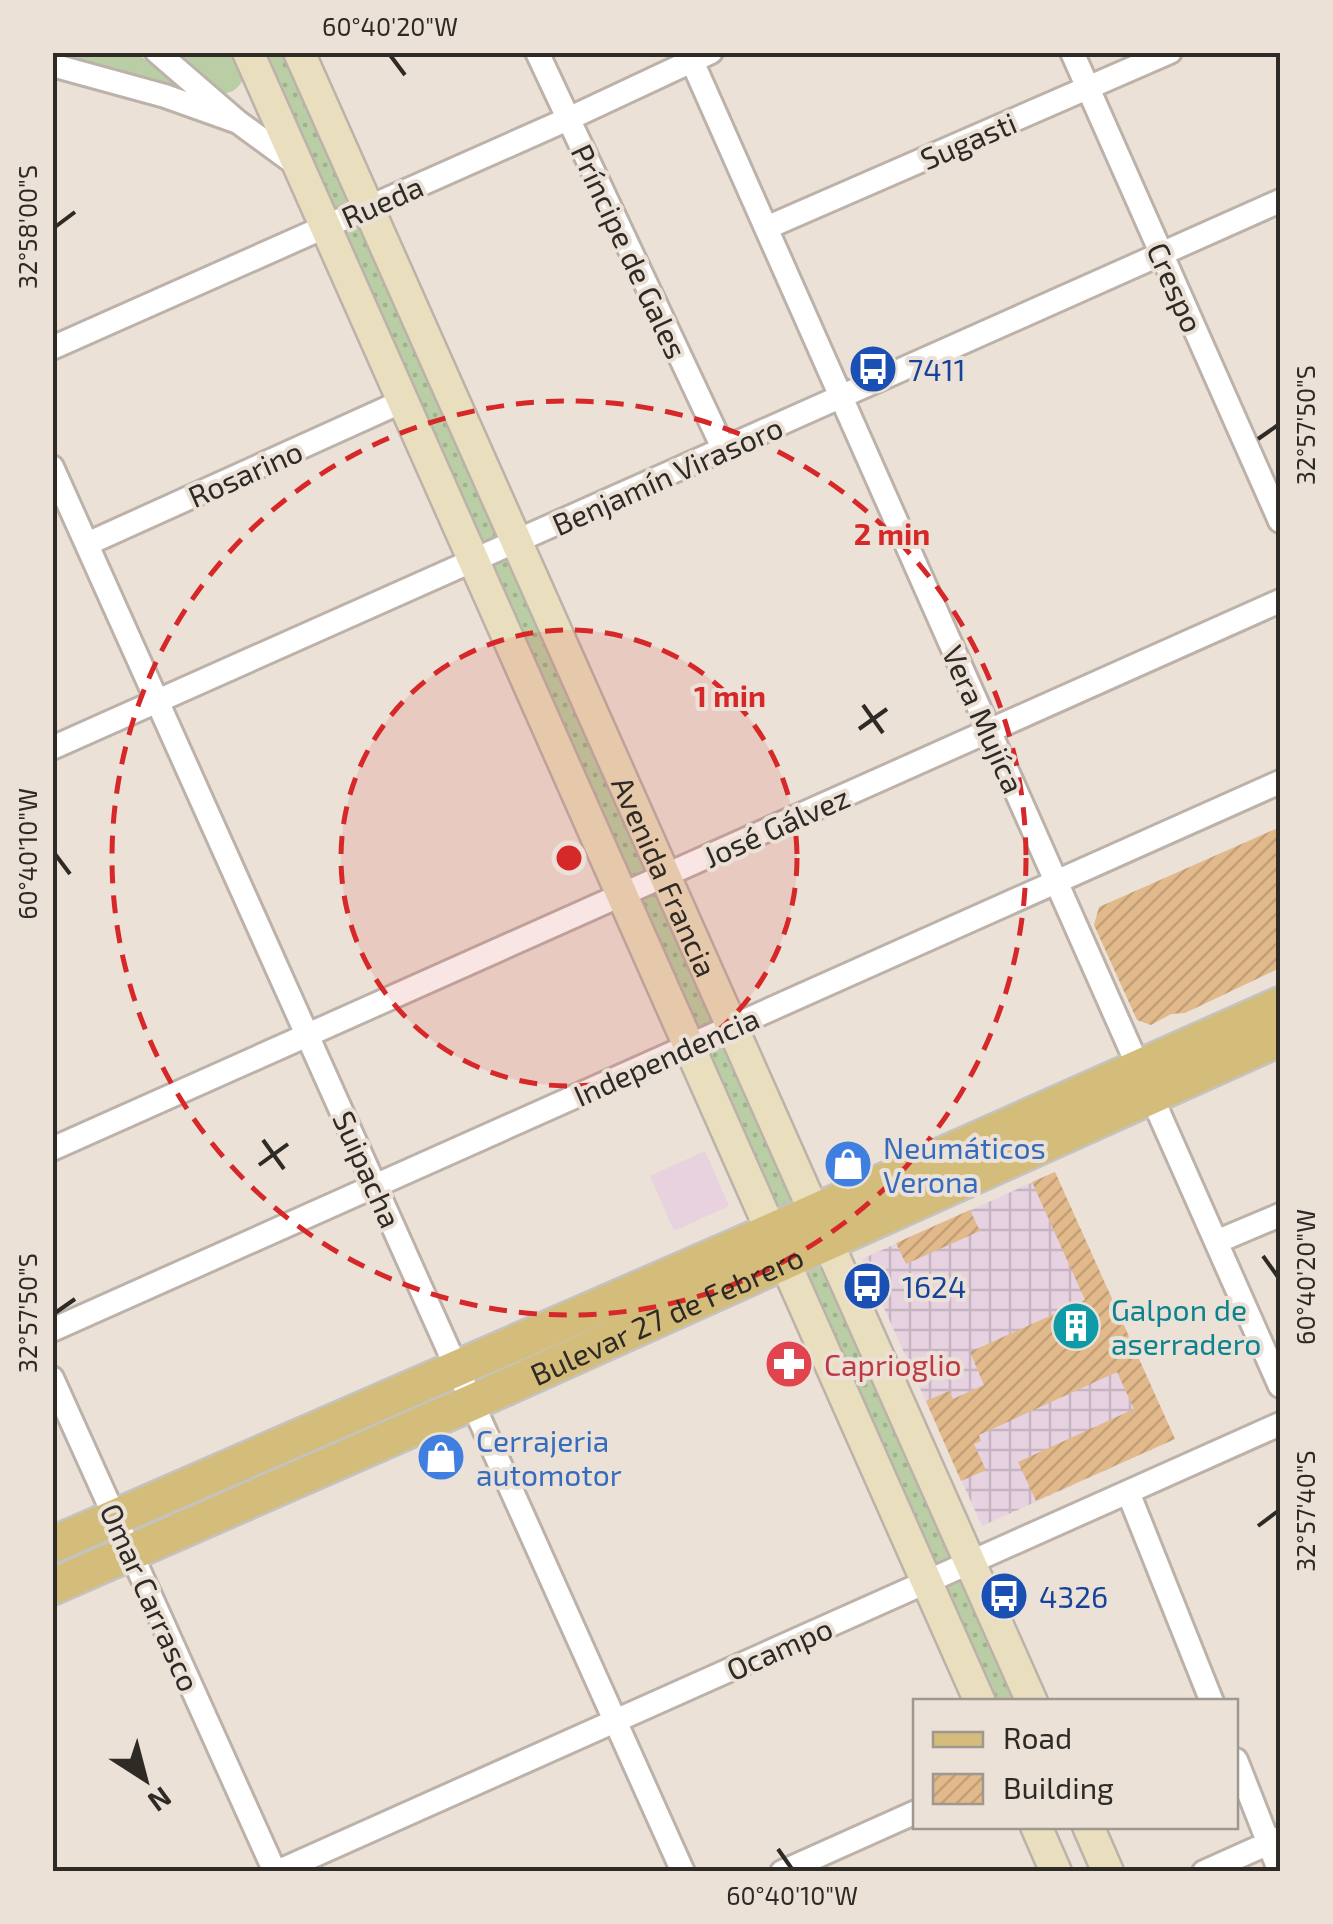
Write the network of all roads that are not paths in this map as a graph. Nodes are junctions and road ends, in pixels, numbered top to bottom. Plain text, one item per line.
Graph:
1 (157, 52) edge
2 (248, 52) edge
3 (300, 52) edge
4 (537, 52) edge
5 (1072, 52) edge
6 (1170, 52) edge
7 (697, 55) edge
8 (52, 65) edge
9 (1088, 88) junction
10 (568, 119) junction
11 (238, 122) junction
12 (299, 167) junction
13 (1280, 201) edge
14 (368, 208) junction
15 (325, 227) junction
16 (766, 228) junction
17 (1162, 254) junction
18 (52, 348) edge
19 (841, 398) junction
20 (403, 401) junction
21 (724, 450) junction
22 (52, 468) edge
23 (1280, 522) edge
24 (517, 542) junction
25 (87, 544) junction
26 (474, 561) junction
27 (1280, 601) edge
28 (157, 700) junction
29 (989, 731) junction
30 (52, 748) edge
31 (1280, 782) edge
32 (665, 876) junction
33 (1056, 882) junction
34 (622, 895) junction
35 (1280, 1005) edge
36 (732, 1026) junction
37 (308, 1035) junction
38 (1280, 1038) edge
39 (689, 1046) junction
40 (1145, 1082) junction
41 (52, 1149) edge
42 (376, 1186) junction
43 (1280, 1215) edge
44 (821, 1227) junction
45 (1216, 1242) junction
46 (778, 1247) junction
47 (52, 1330) edge
48 (458, 1368) junction
49 (52, 1378) edge
50 (1280, 1386) edge
51 (472, 1402) junction
52 (1280, 1424) edge
53 (1128, 1492) junction
54 (115, 1518) junction
55 (52, 1545) edge
56 (130, 1552) junction
57 (970, 1562) junction
58 (927, 1582) junction
59 (52, 1586) edge
60 (979, 1699) edge
61 (1031, 1699) edge
62 (1211, 1699) edge
63 (616, 1720) junction
64 (1238, 1764) edge
65 (913, 1813) edge
66 (1037, 1829) edge
67 (1089, 1829) edge
68 (1275, 1840) edge
69 (276, 1872) edge
70 (684, 1872) edge
71 (782, 1872) edge
72 (1056, 1872) edge
73 (1108, 1872) edge
74 (1204, 1872) edge
75 (1280, 1872) edge

1 - 11 street
2 - 12 main road, Avenida Francia
3 - 14 main road, Avenida Francia
4 - 10 street, Príncipe de Gales
5 - 9 street, Crespo
6 - 9 street, Sugasti
7 - 10 street, Rueda
7 - 16 street, Vera Mujíca
8 - 11 street
9 - 16 street, Sugasti
9 - 17 street, Crespo
10 - 14 street, Rueda
10 - 21 street, Príncipe de Gales
11 - 12 street
12 - 15 main road, Avenida Francia
13 - 17 street, Benjamín Virasoro
14 - 15 street, Rueda
14 - 24 main road, Avenida Francia
15 - 18 street, Rueda
15 - 20 main road, Avenida Francia
16 - 19 street, Vera Mujíca
17 - 19 street, Benjamín Virasoro
17 - 23 street, Crespo
19 - 21 street, Benjamín Virasoro
19 - 29 street, Vera Mujíca
20 - 25 street, Rosarino
20 - 26 main road, Avenida Francia
21 - 24 street, Benjamín Virasoro
22 - 25 street, Suipacha
24 - 26 street, Benjamín Virasoro
24 - 32 main road, Avenida Francia
25 - 28 street, Suipacha
26 - 28 street, Benjamín Virasoro
26 - 34 main road, Avenida Francia
27 - 29 street, José Gálvez
28 - 30 street, Benjamín Virasoro
28 - 37 street, Suipacha
29 - 32 street, José Gálvez
29 - 33 street, Vera Mujíca
31 - 33 street, Independencia
32 - 34 street, José Gálvez
32 - 36 main road, Avenida Francia
33 - 36 street, Independencia
33 - 40 street, Vera Mujíca
34 - 37 street, José Gálvez
34 - 39 main road, Avenida Francia
35 - 40 main road, Bulevar 27 de Febrero
36 - 39 street, Independencia
36 - 44 main road, Avenida Francia
37 - 41 street, José Gálvez
37 - 42 street, Suipacha
38 - 40 main road, Bulevar 27 de Febrero
39 - 42 street, Independencia
39 - 46 main road, Avenida Francia
40 - 44 main road, Bulevar 27 de Febrero
40 - 45 street, Vera Mujíca
42 - 47 street, Independencia
42 - 48 street, Suipacha
43 - 45 street
44 - 46 main road, Bulevar 27 de Febrero
44 - 57 main road, Avenida Francia
45 - 50 street, Vera Mujíca
46 - 48 main road, Bulevar 27 de Febrero
46 - 51 main road, Bulevar 27 de Febrero
46 - 58 main road, Avenida Francia
48 - 51 street, Suipacha
48 - 54 main road, Bulevar 27 de Febrero
49 - 54 street, Omar Carrasco
51 - 56 main road, Bulevar 27 de Febrero
51 - 63 street, Suipacha
52 - 53 street, Ocampo
53 - 57 street, Ocampo
53 - 62 street
54 - 55 main road, Bulevar 27 de Febrero
54 - 56 street, Omar Carrasco
56 - 59 main road, Bulevar 27 de Febrero
56 - 69 street, Omar Carrasco
57 - 58 street, Ocampo
57 - 61 main road, Avenida Francia
58 - 60 main road, Avenida Francia
58 - 63 street, Ocampo
63 - 69 street, Ocampo
63 - 70 street, Suipacha
64 - 68 street
65 - 71 street
66 - 72 main road
67 - 73 main road
68 - 74 street
68 - 75 street

